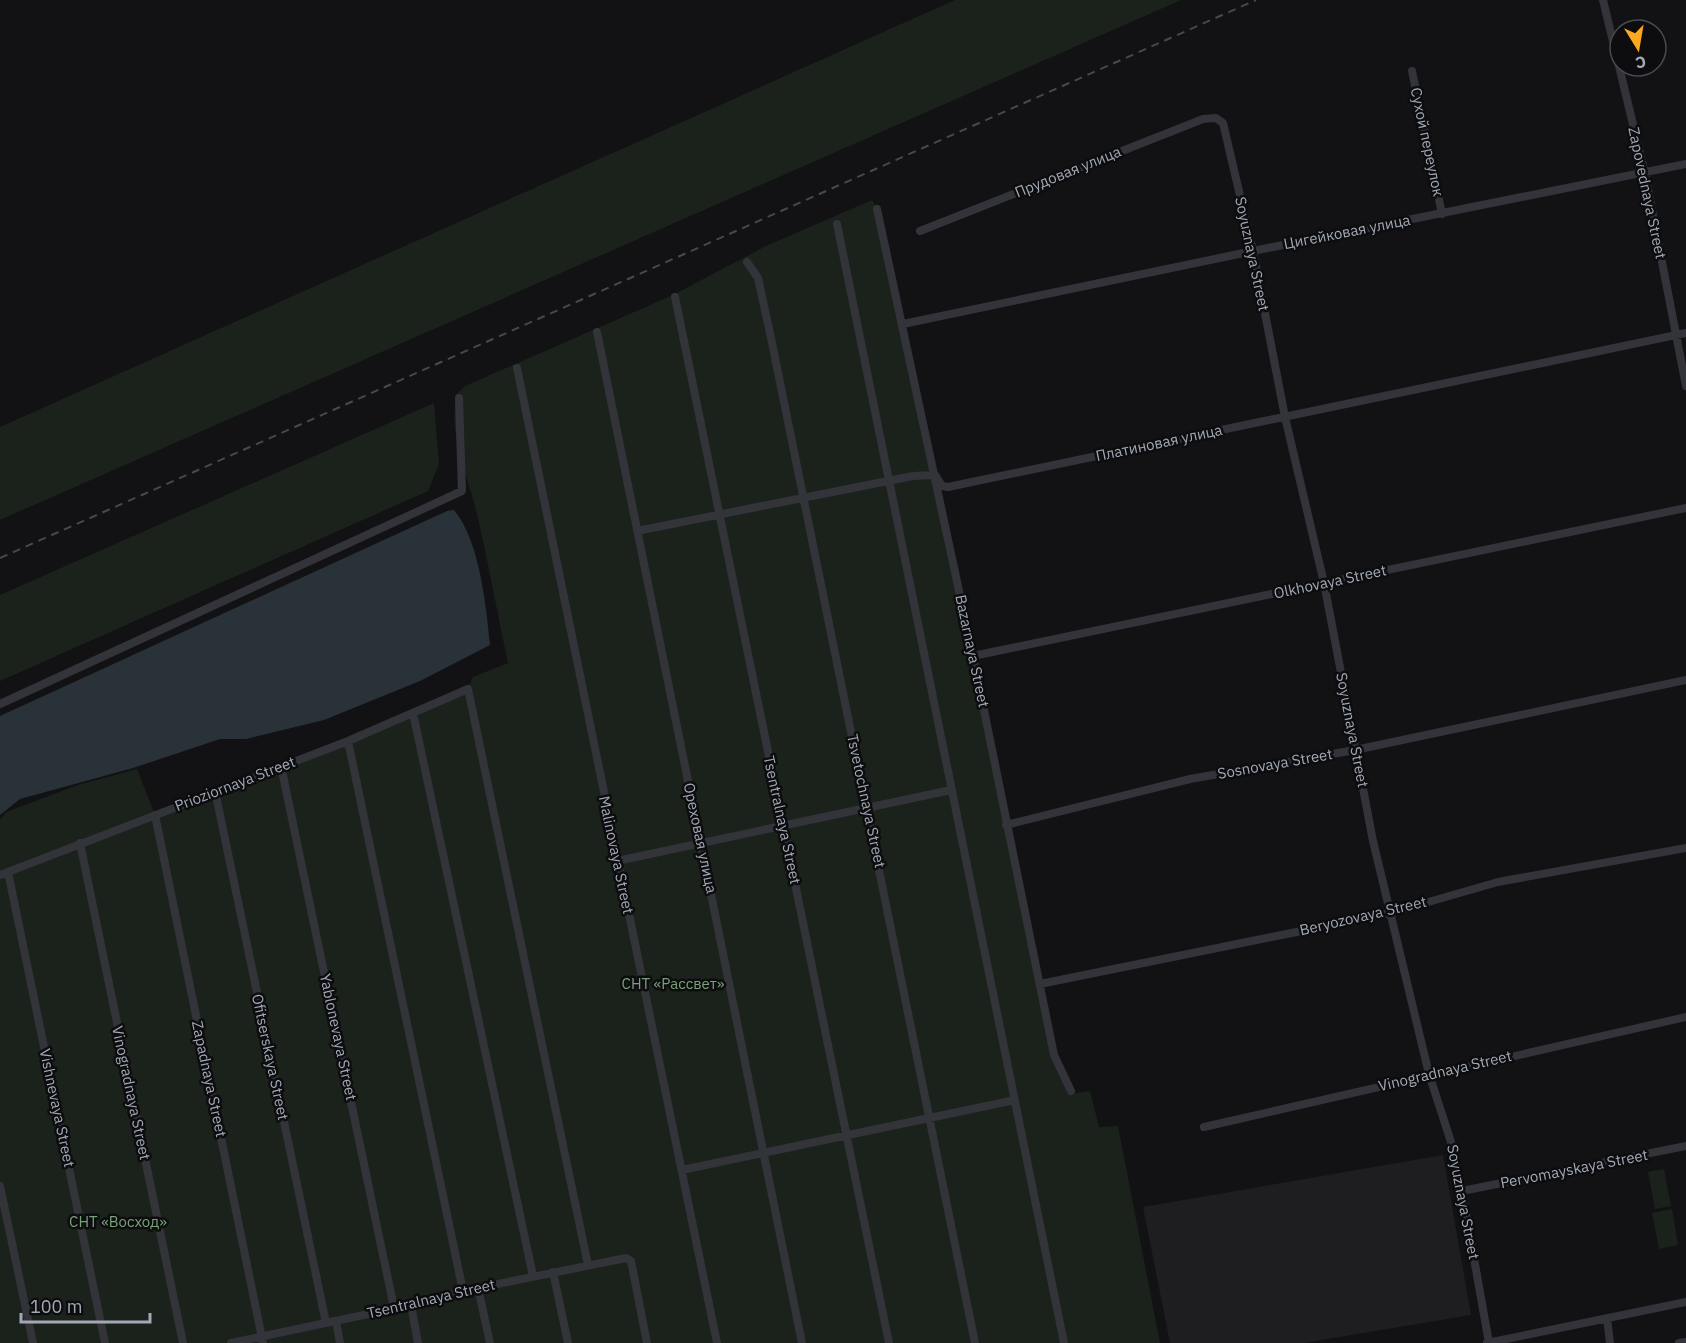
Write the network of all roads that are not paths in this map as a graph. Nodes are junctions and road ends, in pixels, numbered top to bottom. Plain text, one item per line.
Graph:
1 (1603, 0) edge
2 (1412, 71) dead end
3 (1216, 118) joint
4 (1686, 164) edge
5 (1645, 174) junction
6 (877, 209) dead end
7 (1442, 214) junction
8 (837, 224) dead end
9 (920, 231) dead end
10 (1253, 251) junction
11 (747, 262) dead end
12 (675, 297) dead end
13 (903, 324) junction
14 (597, 332) dead end
15 (1686, 333) edge
16 (1675, 336) junction
17 (517, 368) dead end
18 (1686, 386) edge
19 (459, 398) dead end
20 (1285, 417) junction
21 (934, 475) junction
22 (888, 480) junction
23 (804, 496) junction
24 (1686, 508) edge
25 (719, 515) junction
26 (637, 531) junction
27 (1324, 583) junction
28 (973, 656) junction
29 (1686, 680) edge
30 (0, 704) edge
31 (413, 713) junction
32 (348, 741) junction
33 (1355, 750) junction
34 (281, 766) junction
35 (951, 790) junction
36 (215, 791) junction
37 (868, 808) junction
38 (155, 815) junction
39 (1006, 825) junction
40 (783, 827) junction
41 (80, 843) junction
42 (701, 844) junction
43 (1686, 848) edge
44 (617, 861) junction
45 (4, 874) edge
46 (1390, 913) junction
47 (1040, 984) junction
48 (1686, 1017) edge
49 (1429, 1074) junction
50 (1071, 1090) dead end
51 (1015, 1100) junction
52 (931, 1119) junction
53 (1204, 1126) dead end
54 (846, 1136) junction
55 (1686, 1146) edge
56 (764, 1153) junction
57 (682, 1170) junction
58 (0, 1186) edge
59 (1462, 1191) junction
60 (588, 1265) junction
61 (553, 1272) junction
62 (533, 1276) junction
63 (478, 1288) junction
64 (463, 1291) junction
65 (1686, 1302) edge
66 (411, 1305) junction
67 (394, 1308) junction
68 (1607, 1318) junction
69 (336, 1321) junction
70 (326, 1323) junction
71 (262, 1340) edge
72 (1519, 1340) edge
73 (1686, 1342) edge
74 (33, 1343) edge
75 (105, 1343) edge
76 (183, 1343) edge
77 (231, 1343) edge
78 (340, 1343) edge
79 (418, 1343) edge
80 (490, 1343) edge
81 (568, 1343) edge
82 (647, 1343) edge
83 (717, 1343) edge
84 (802, 1343) edge
85 (889, 1343) edge
86 (975, 1343) edge
87 (1064, 1343) edge
88 (1488, 1343) edge
89 (1610, 1343) edge
90 (1679, 1343) edge

1 - 5 street, Zapovednaya Street
2 - 7 street, Сухой переулок
3 - 9 street, Прудовая улица
3 - 10 street, Soyuznaya Street
4 - 5 street, Цигейковая улица
5 - 7 street, Цигейковая улица
5 - 16 street, Zapovednaya Street
6 - 13 street, Bazarnaya Street
7 - 10 street, Цигейковая улица
8 - 22 street
10 - 13 street, Цигейковая улица
10 - 20 street, Soyuznaya Street
11 - 23 street, Tsvetochnaya Street
12 - 25 street, Tsentralnaya Street
13 - 21 street, Bazarnaya Street
14 - 26 street, Ореховая улица
15 - 16 street, Платиновая улица
16 - 18 street, Zapovednaya Street
16 - 20 street, Платиновая улица
17 - 44 street, Malinovaya Street
19 - 30 street
20 - 21 street, Платиновая улица
20 - 27 street, Soyuznaya Street
21 - 22 street, Платиновая улица
21 - 28 street, Bazarnaya Street
22 - 23 street, Платиновая улица
22 - 35 street
23 - 25 street, Платиновая улица
23 - 37 street, Tsvetochnaya Street
24 - 27 street, Olkhovaya Street
25 - 26 street, Платиновая улица
25 - 40 street, Tsentralnaya Street
26 - 42 street, Ореховая улица
27 - 28 street, Olkhovaya Street
27 - 33 street, Soyuznaya Street
28 - 39 street, Bazarnaya Street
29 - 33 street, Sosnovaya Street
31 - 32 street, Prioziornaya Street
31 - 60 street, Prioziornaya Street
31 - 62 street
32 - 34 street, Prioziornaya Street
32 - 64 street
33 - 39 street, Sosnovaya Street
33 - 46 street, Soyuznaya Street
34 - 36 street, Prioziornaya Street
34 - 67 street, Yablonevaya Street
35 - 37 street
35 - 51 street
36 - 38 street, Prioziornaya Street
36 - 70 street, Ofitserskaya Street
37 - 40 street
37 - 52 street, Tsvetochnaya Street
38 - 41 street, Prioziornaya Street
38 - 71 street, Zapadnaya Street
39 - 47 street, Bazarnaya Street
40 - 42 street
40 - 54 street, Tsentralnaya Street
41 - 45 street, Prioziornaya Street
41 - 76 street, Vinogradnaya Street
42 - 44 street
42 - 56 street, Ореховая улица
43 - 46 street, Beryozovaya Street
44 - 57 street, Malinovaya Street
45 - 75 street, Vishnevaya Street
46 - 47 street, Beryozovaya Street
46 - 49 street, Soyuznaya Street
47 - 50 street, Bazarnaya Street
48 - 49 street, Vinogradnaya Street
49 - 53 street, Vinogradnaya Street
49 - 59 street, Soyuznaya Street
51 - 52 street
51 - 87 street
52 - 54 street
52 - 86 street, Tsvetochnaya Street
54 - 56 street
54 - 85 street, Tsentralnaya Street
55 - 59 street, Pervomayskaya Street
56 - 57 street
56 - 84 street, Ореховая улица
57 - 83 street, Malinovaya Street
58 - 74 street
59 - 88 street, Soyuznaya Street
60 - 61 street, Tsentralnaya Street
60 - 82 street, Tsentralnaya Street
61 - 62 street, Tsentralnaya Street
61 - 81 street
62 - 63 street, Tsentralnaya Street
63 - 64 street, Tsentralnaya Street
63 - 80 street
64 - 66 street, Tsentralnaya Street
65 - 68 street
66 - 67 street, Tsentralnaya Street
66 - 79 street
67 - 69 street, Tsentralnaya Street
68 - 72 street
68 - 89 street
69 - 70 street, Tsentralnaya Street
69 - 78 street
70 - 71 street, Tsentralnaya Street
71 - 77 street, Tsentralnaya Street
72 - 88 street
73 - 90 street

